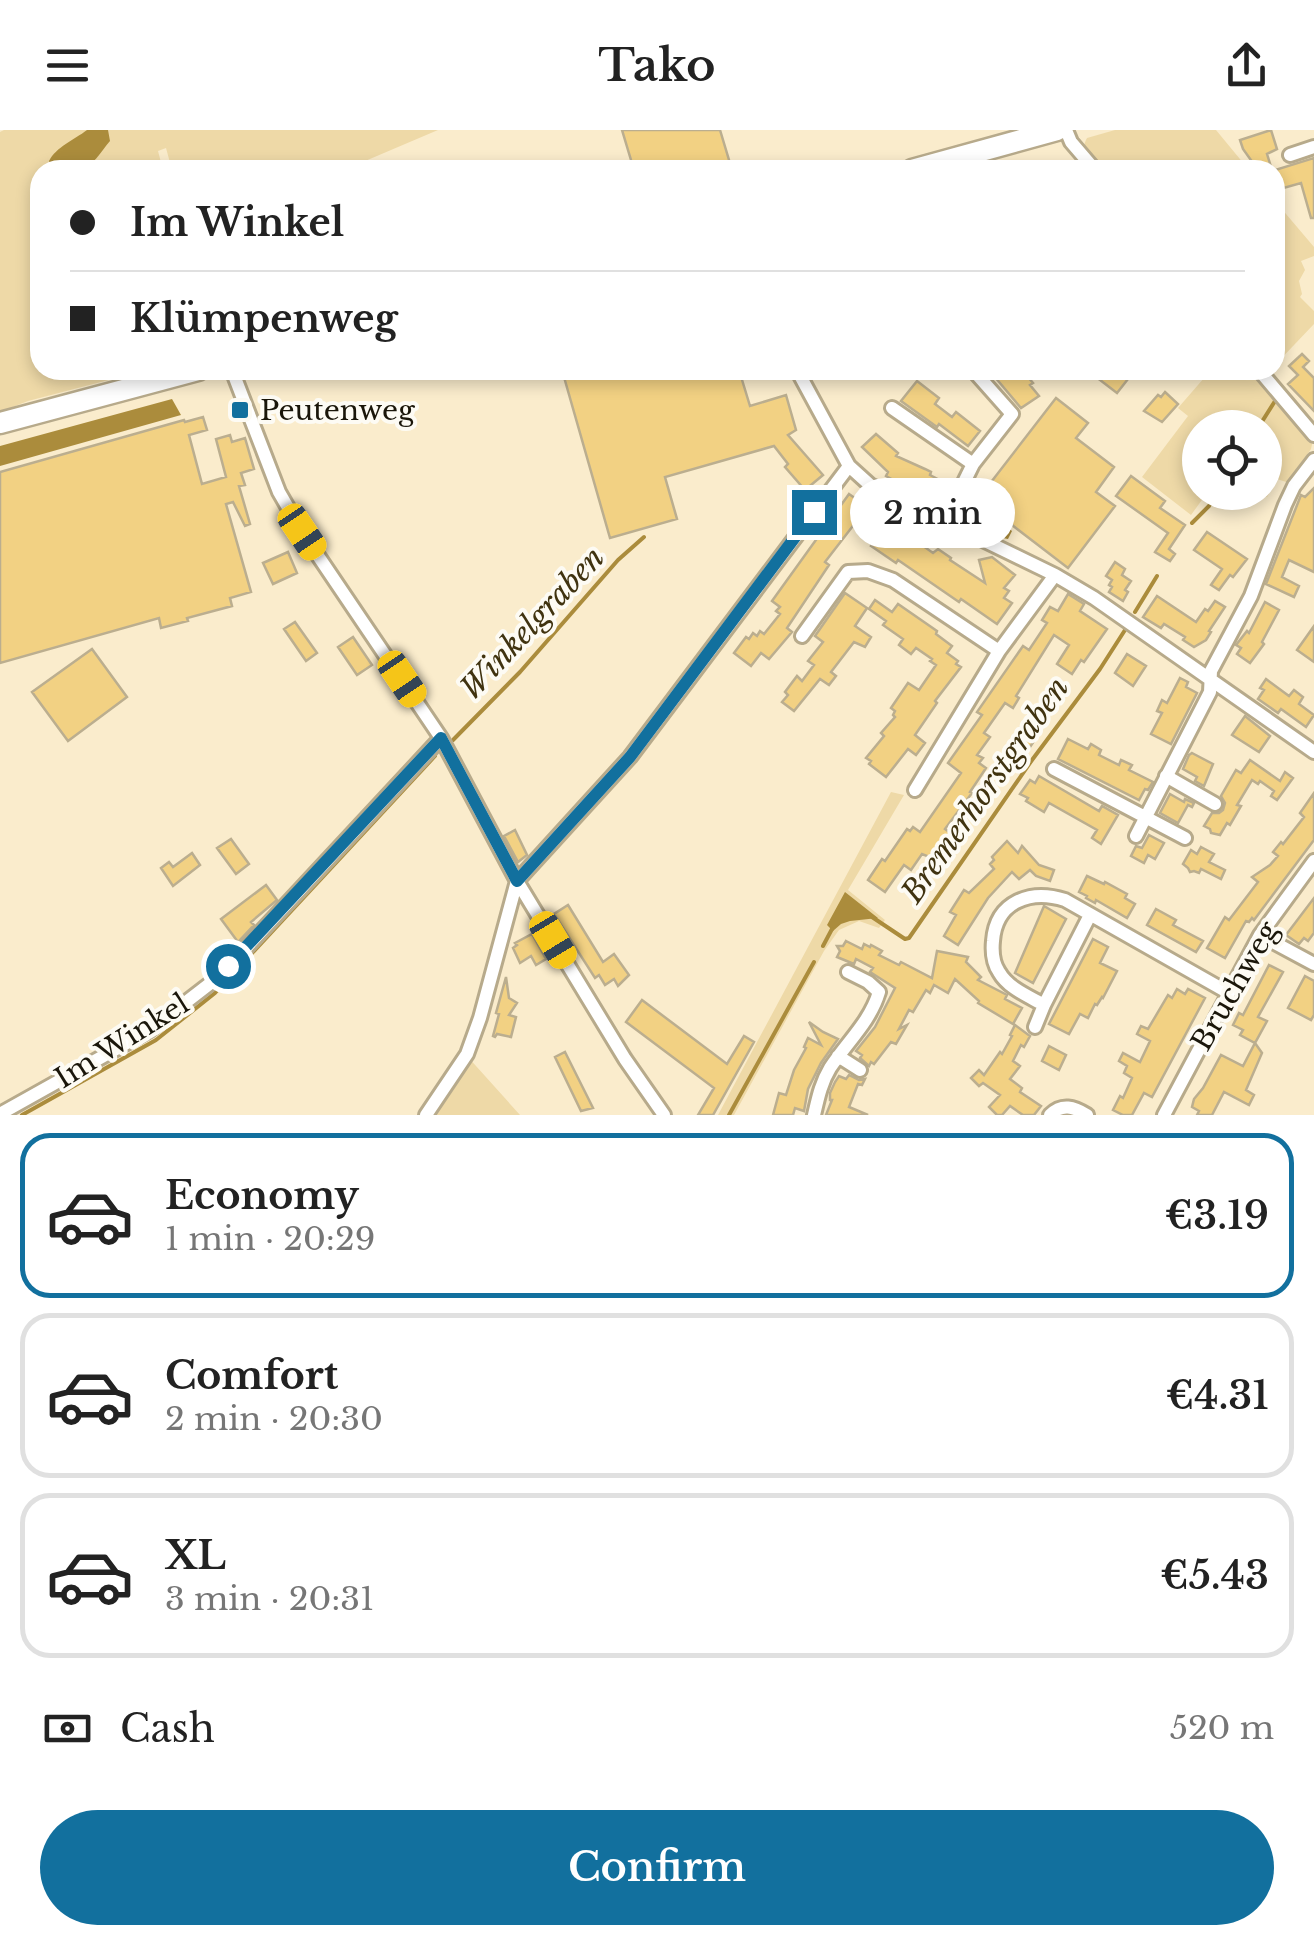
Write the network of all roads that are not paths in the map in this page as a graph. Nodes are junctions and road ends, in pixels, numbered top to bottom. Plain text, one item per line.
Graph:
1 (1057, 130) edge
2 (1066, 130) edge
3 (1314, 147) edge
4 (1290, 155) dead end
5 (948, 160) edge
6 (1086, 160) edge
7 (161, 380) edge
8 (236, 380) edge
9 (802, 380) edge
10 (982, 380) edge
11 (1268, 380) edge
12 (892, 408) dead end
13 (0, 423) edge
14 (1314, 434) edge
15 (1314, 460) edge
16 (974, 464) junction
17 (848, 466) junction
18 (944, 523) junction
19 (1055, 575) junction
20 (802, 636) dead end
21 (1000, 651) junction
22 (1211, 680) junction
23 (441, 738) junction
24 (1314, 752) edge
25 (1054, 768) dead end
26 (1166, 776) junction
27 (915, 790) dead end
28 (1215, 804) dead end
29 (1145, 816) junction
30 (1136, 836) dead end
31 (1184, 838) dead end
32 (1314, 860) edge
33 (517, 881) junction
34 (1090, 915) junction
35 (1260, 935) junction
36 (1314, 964) edge
37 (848, 972) dead end
38 (1229, 993) junction
39 (1044, 1005) junction
40 (1036, 1027) dead end
41 (838, 1056) junction
42 (860, 1070) dead end
43 (0, 1114) edge
44 (426, 1115) edge
45 (664, 1115) edge
46 (814, 1115) edge
47 (1050, 1115) edge
48 (1087, 1115) edge
49 (1164, 1115) edge

1 - 5 main road
2 - 6 street
3 - 4 street
7 - 13 main road
8 - 23 street
9 - 17 street
10 - 16 street
11 - 14 street
12 - 16 street
15 - 22 street
16 - 18 street
17 - 18 street
17 - 33 street
18 - 19 street
19 - 21 street
19 - 22 street
20 - 21 street
21 - 27 street
22 - 24 street
22 - 26 street
23 - 33 street
23 - 43 street, Im Winkel
25 - 29 street
26 - 28 street
26 - 29 street
29 - 30 street
29 - 31 street
32 - 35 street, Bruchweg
33 - 44 street
33 - 45 street
34 - 38 street
34 - 39 street
34 - 39 street
35 - 36 street
35 - 38 street, Bruchweg
37 - 41 street
38 - 49 street, Bruchweg
39 - 40 street
41 - 42 street
41 - 46 street
47 - 48 street

